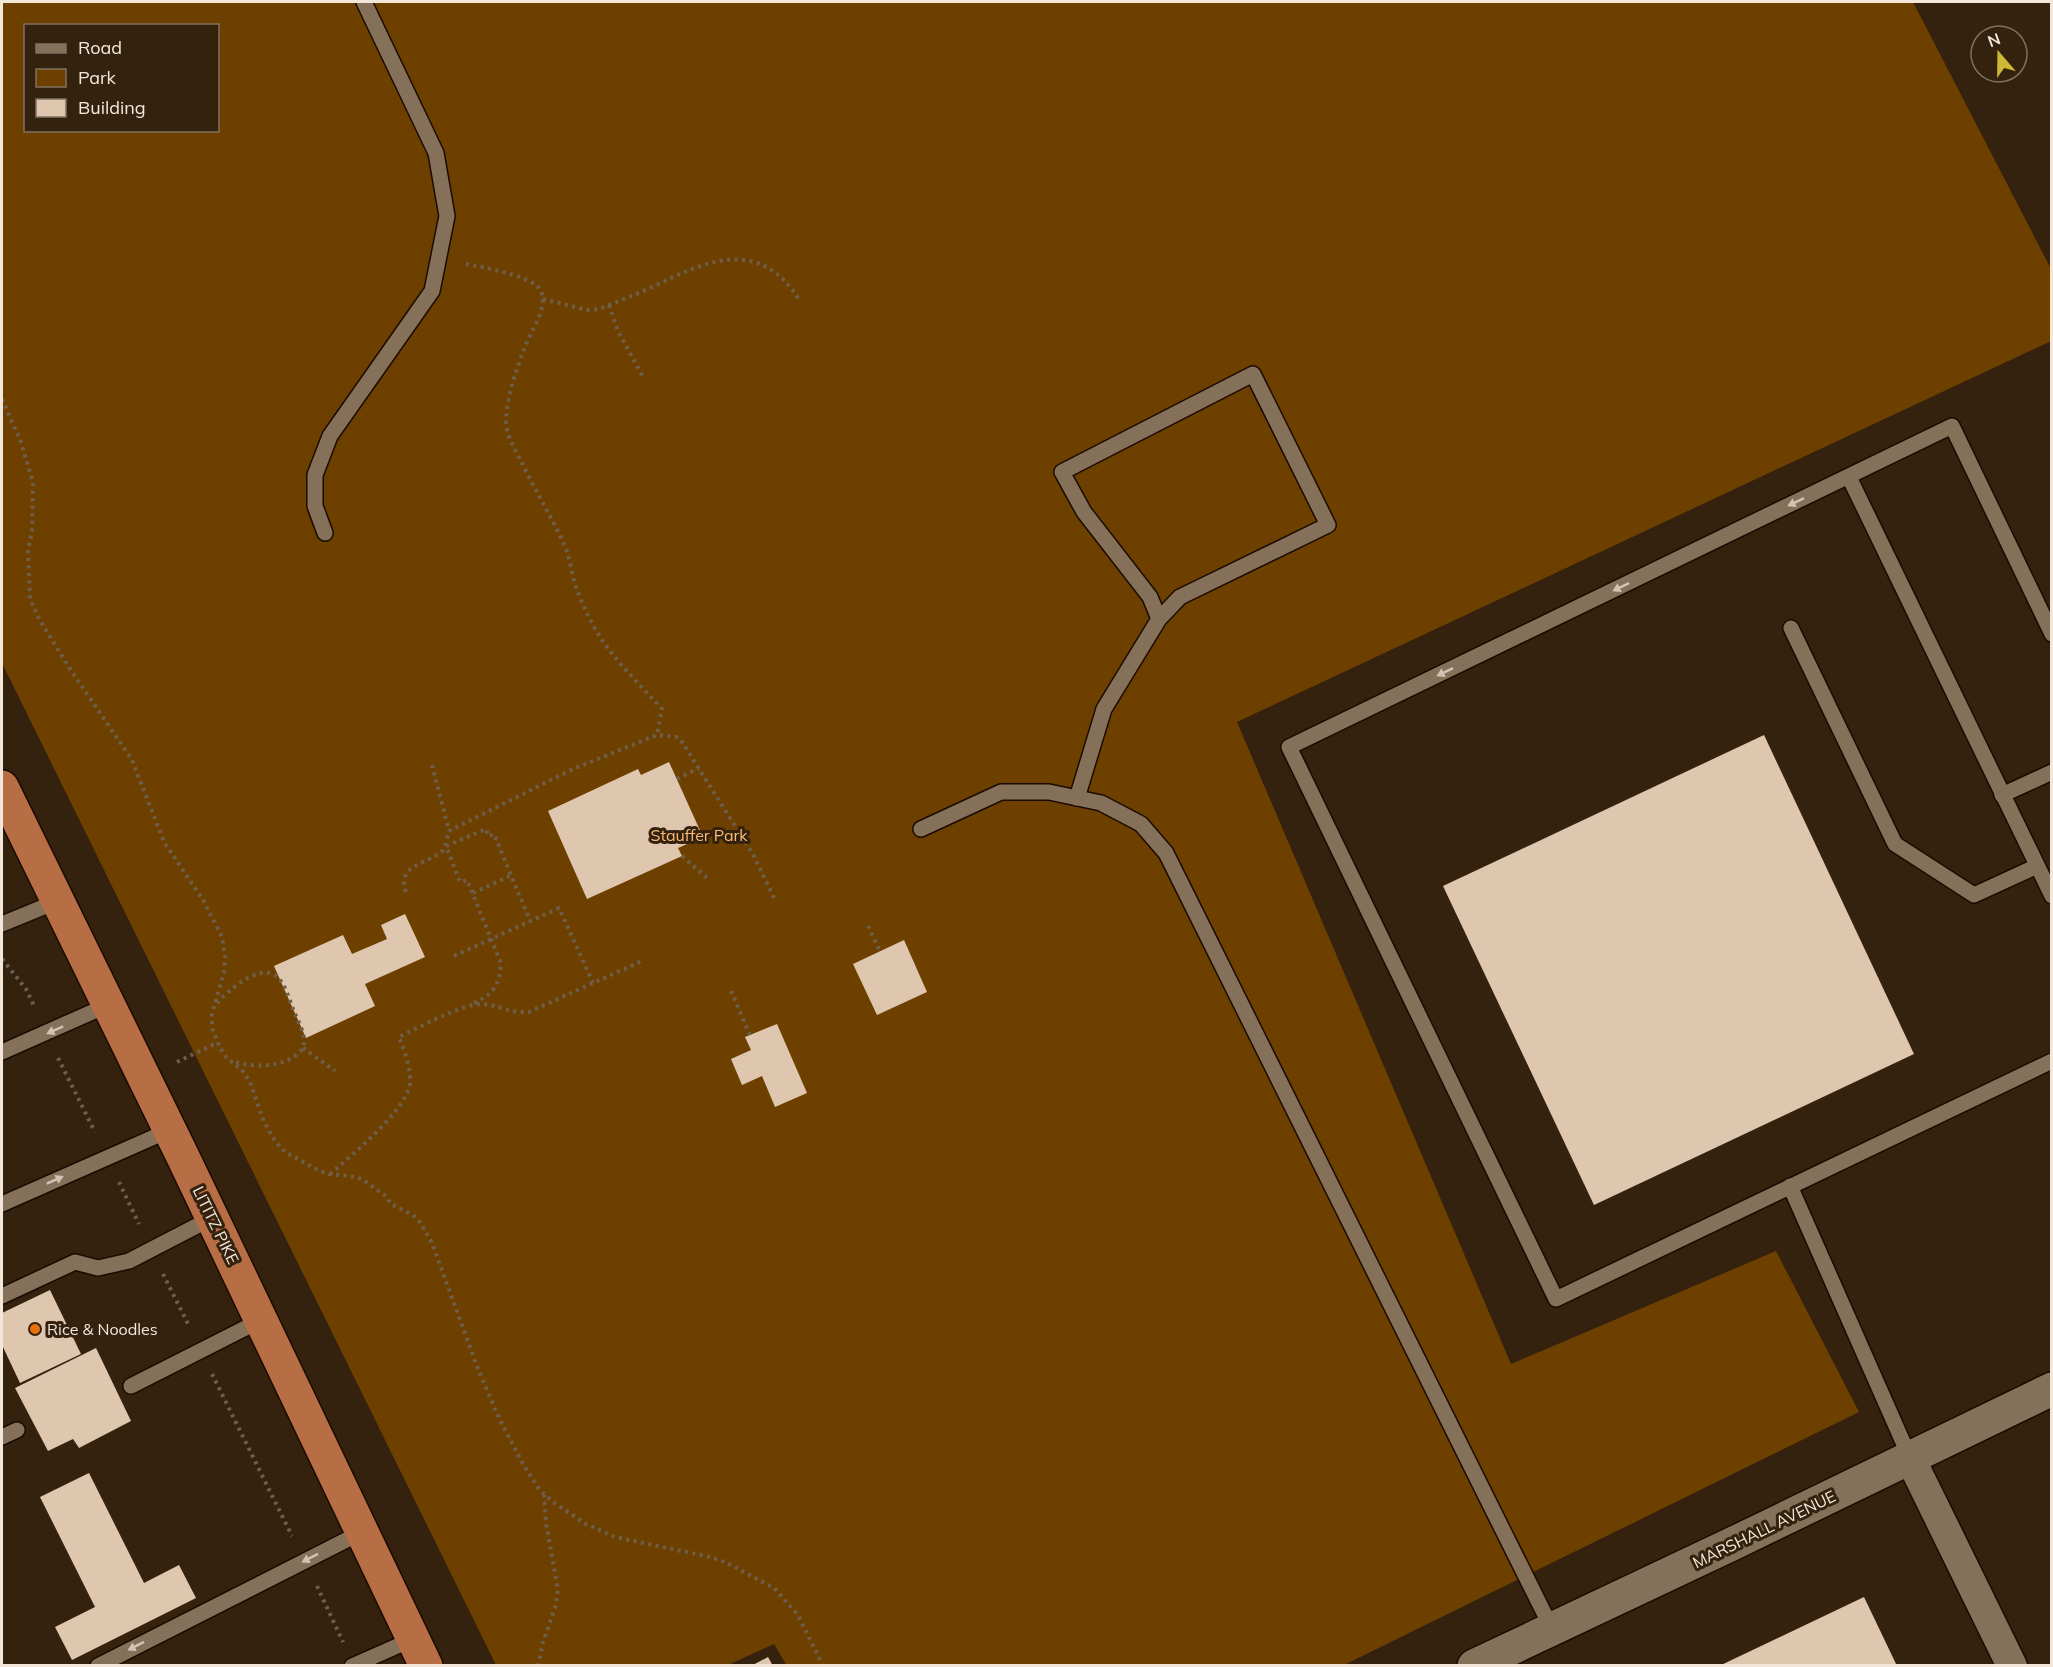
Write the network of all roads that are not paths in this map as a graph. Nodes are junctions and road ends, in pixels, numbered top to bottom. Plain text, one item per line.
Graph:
1 (364, 2) edge
2 (1849, 477) junction
3 (325, 533) dead end
4 (1158, 619) junction
5 (1791, 628) dead end
6 (2052, 634) edge
7 (2052, 772) edge
8 (2, 787) edge
9 (2002, 795) junction
10 (1077, 798) junction
11 (921, 829) dead end
12 (2037, 866) junction
13 (2052, 896) edge
14 (57, 901) junction
15 (2, 924) edge
16 (108, 1005) junction
17 (2, 1052) edge
18 (2052, 1061) edge
19 (170, 1130) junction
20 (1790, 1186) junction
21 (2, 1204) edge
22 (212, 1218) junction
23 (2, 1296) edge
24 (261, 1320) junction
25 (131, 1386) dead end
26 (2052, 1389) edge
27 (17, 1430) dead end
28 (2, 1437) edge
29 (1910, 1458) junction
30 (362, 1532) junction
31 (1552, 1629) junction
32 (419, 1652) edge
33 (98, 1665) edge
34 (353, 1665) edge
35 (1474, 1665) edge
36 (2012, 1665) edge

1 - 3 lane
2 - 6 lane
2 - 9 lane
2 -> 20 lane
4 - 4 lane
4 - 10 lane
5 - 12 lane
7 - 9 lane
8 - 14 highway, LITITZ PIKE
9 - 12 lane
10 - 11 lane
10 - 31 lane
12 - 13 lane
14 - 15 lane
14 - 16 highway, LITITZ PIKE
16 -> 17 lane
16 - 19 highway, LITITZ PIKE
18 - 20 lane
21 -> 19 lane
19 - 22 highway, LITITZ PIKE
20 - 29 lane
22 - 23 lane
22 - 24 highway, LITITZ PIKE
24 - 25 lane
24 - 30 highway, LITITZ PIKE
26 - 29 street, MARSHALL AVENUE
27 - 28 lane
29 - 31 street, MARSHALL AVENUE
29 - 36 street
30 - 32 highway, LITITZ PIKE
30 -> 33 lane
31 - 35 street, MARSHALL AVENUE
32 - 34 lane

